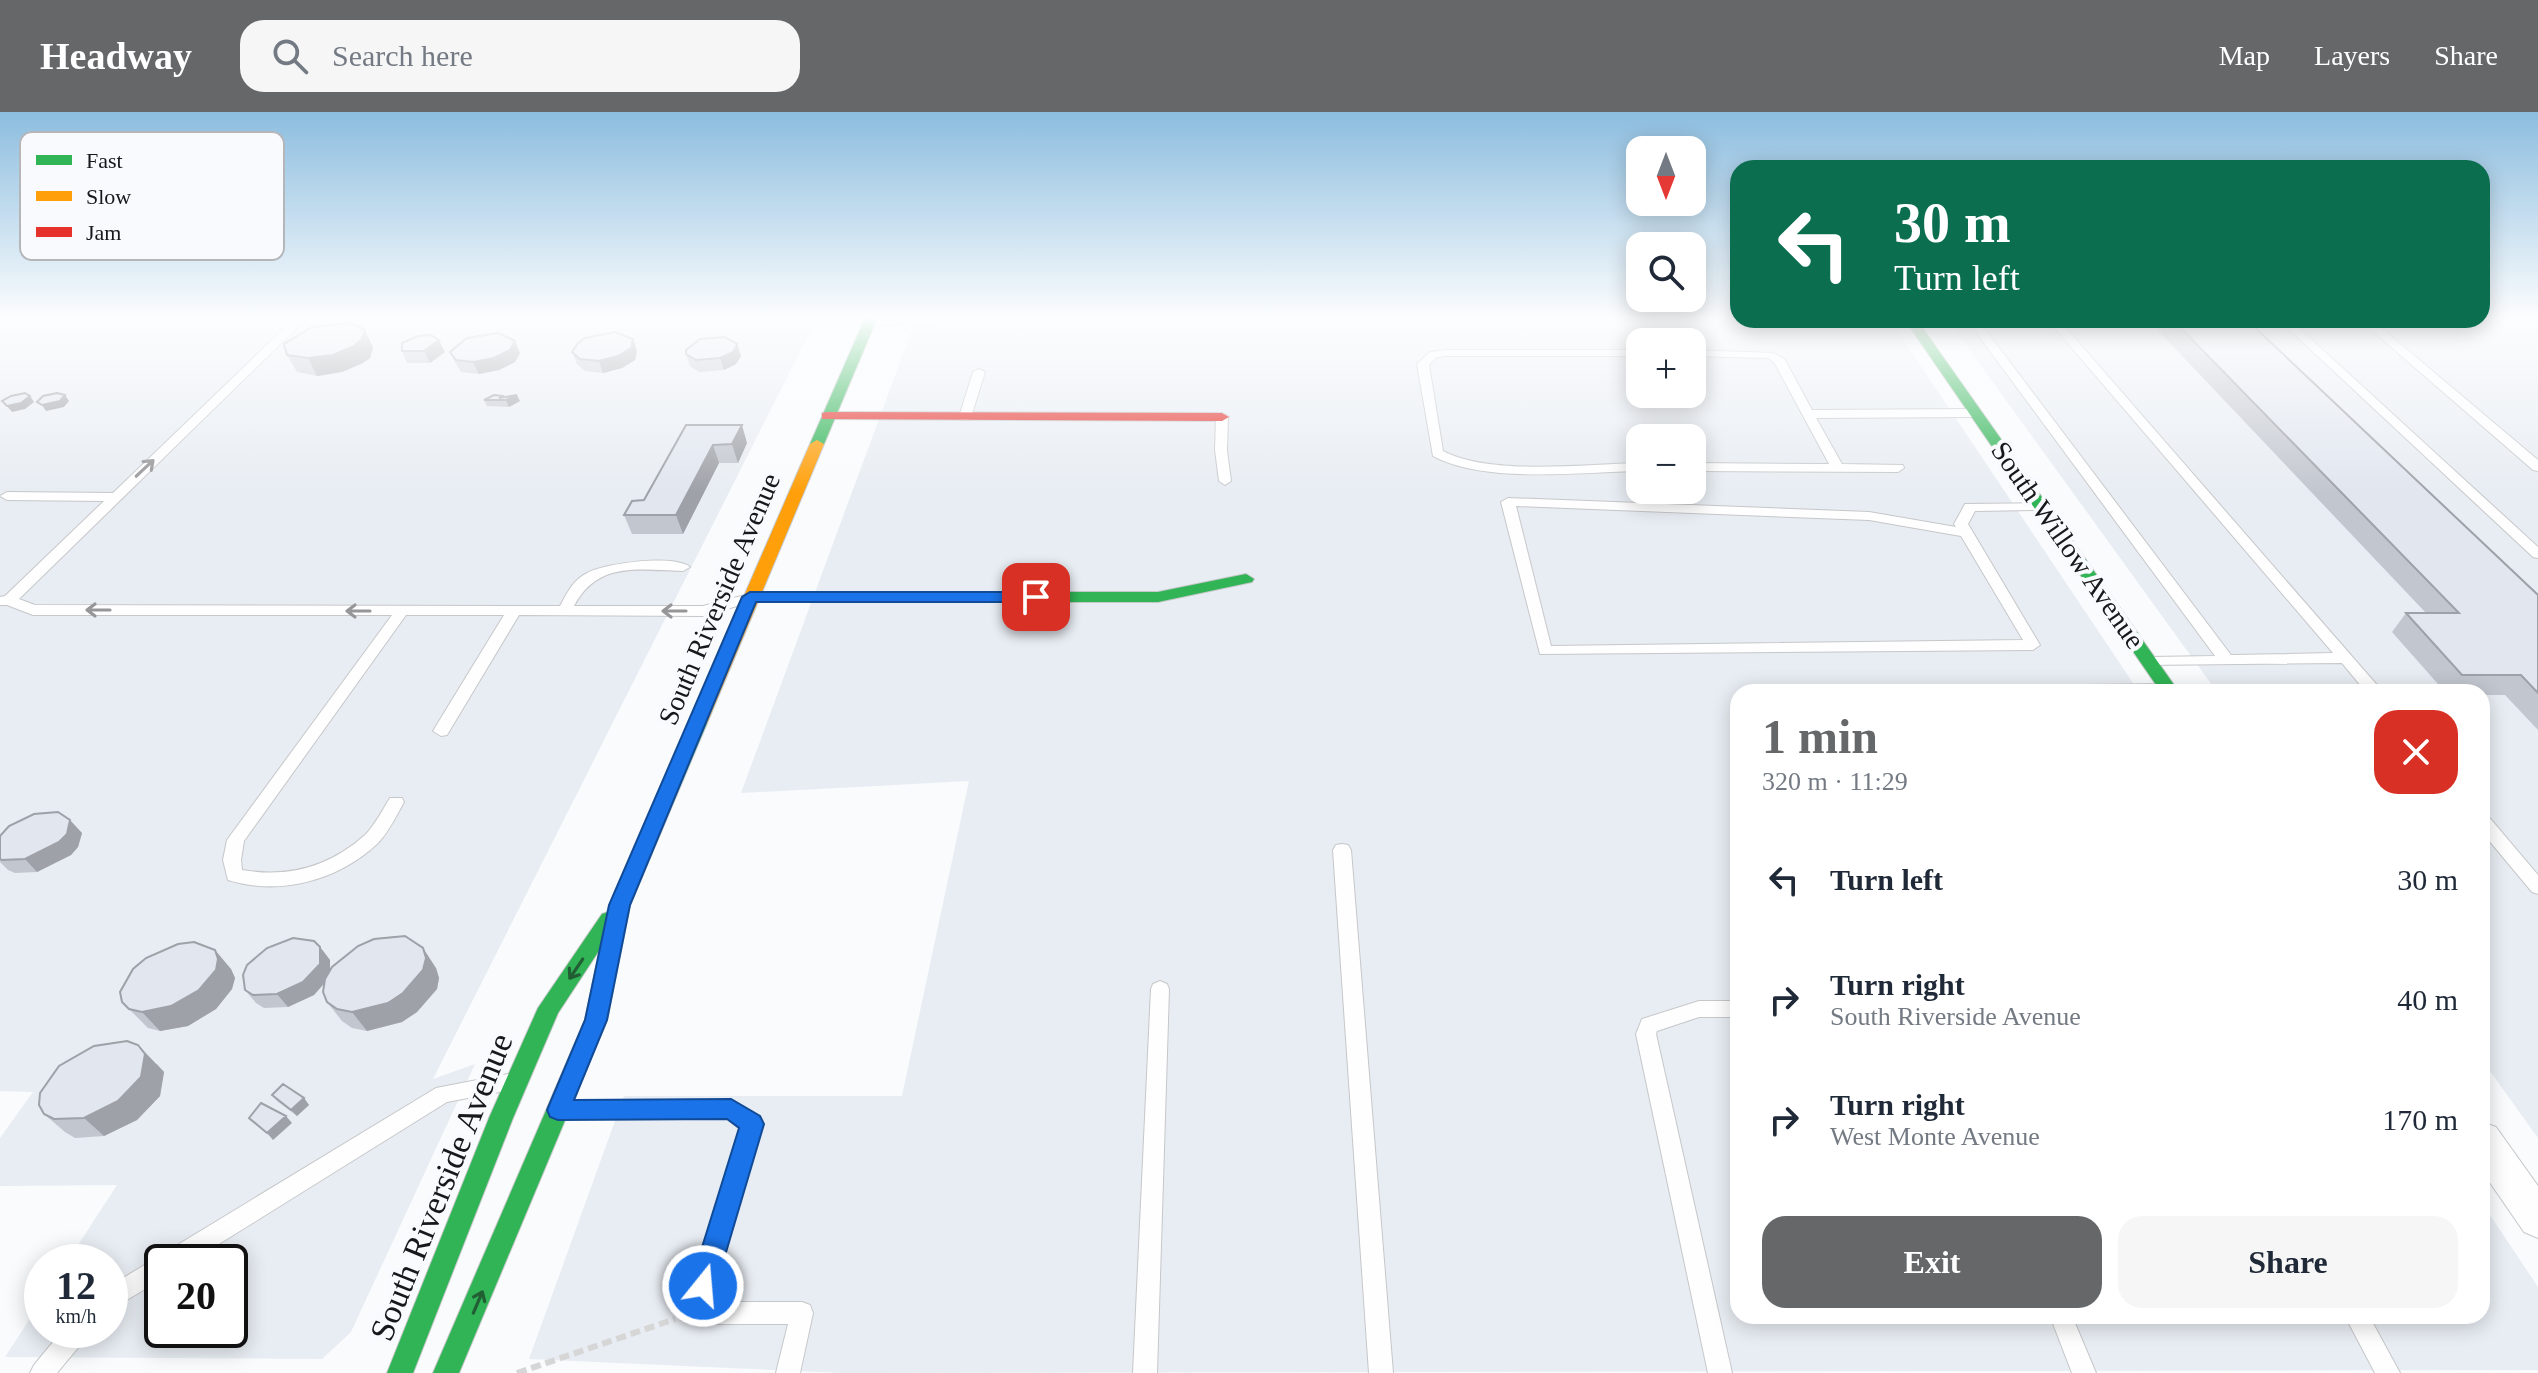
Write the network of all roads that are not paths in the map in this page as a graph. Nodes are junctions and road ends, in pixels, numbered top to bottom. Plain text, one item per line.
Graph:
1 (242, 375) edge
2 (846, 375) edge
3 (978, 375) edge
4 (1425, 375) edge
5 (1787, 375) edge
6 (1949, 375) edge
7 (2013, 375) edge
8 (2101, 375) edge
9 (2344, 375) edge
10 (2430, 375) edge
11 (1976, 413) junction
12 (1808, 414) junction
13 (827, 416) junction
14 (965, 417) junction
15 (1222, 417) joint
16 (1626, 467) edge
17 (1706, 467) edge
18 (1837, 467) junction
19 (2538, 467) edge
20 (1898, 468) dead end
21 (1225, 481) dead end
22 (7, 496) dead end
23 (114, 497) junction
24 (2040, 506) junction
25 (1967, 533) junction
26 (2538, 554) edge
27 (683, 567) dead end
28 (1246, 579) dead end
29 (750, 597) junction
30 (4, 601) edge
31 (402, 611) junction
32 (514, 611) junction
33 (564, 611) junction
34 (2347, 658) junction
35 (2227, 661) junction
36 (2150, 662) junction
37 (2165, 684) edge
38 (2368, 684) edge
39 (441, 731) dead end
40 (396, 802) dead end
41 (2490, 830) edge
42 (1342, 850) dead end
43 (2538, 887) edge
44 (620, 905) junction
45 (1160, 989) dead end
46 (1730, 1009) edge
47 (517, 1081) junction
48 (558, 1110) junction
49 (2490, 1150) edge
50 (2538, 1219) edge
51 (199, 1244) edge
52 (2064, 1324) edge
53 (2360, 1324) edge
54 (63, 1348) edge
55 (42, 1373) edge
56 (400, 1373) edge
57 (446, 1373) edge
58 (788, 1373) edge
59 (1145, 1373) edge
60 (1381, 1373) edge
61 (1720, 1373) edge
62 (2084, 1373) edge
63 (2388, 1373) edge

23 -> 1 lane
2 - 13 main road, South Riverside Avenue
3 - 14 lane
4 - 16 lane
5 - 12 lane
6 - 11 main road, South Willow Avenue
7 - 35 lane
8 - 34 lane
9 - 26 lane
10 - 19 lane
11 - 12 lane
11 - 24 main road, South Willow Avenue
12 - 18 lane
13 - 14 main road
13 - 29 main road, South Riverside Avenue
14 - 15 main road
15 - 21 lane
17 - 18 lane
18 - 20 lane
22 - 23 lane
23 - 30 lane
24 - 25 lane
24 - 36 main road, South Willow Avenue
25 - 25 lane
27 - 33 lane
28 - 29 main road
29 -> 33 lane
29 - 44 main road, South Riverside Avenue
31 -> 30 lane
31 - 32 lane
31 - 40 lane
32 - 33 lane
32 - 39 lane
34 - 35 lane
34 - 38 lane
35 - 36 lane
36 - 37 main road, South Willow Avenue
41 - 43 lane
42 - 60 lane
44 -> 47 main road, South Riverside Avenue
44 - 48 main road, South Riverside Avenue
45 - 59 lane
46 - 61 lane
47 - 51 lane
47 - 56 main road, South Riverside Avenue
57 -> 48 main road, South Riverside Avenue
48 - 58 lane
49 - 50 street
52 - 62 lane
53 - 63 lane
54 - 55 lane

